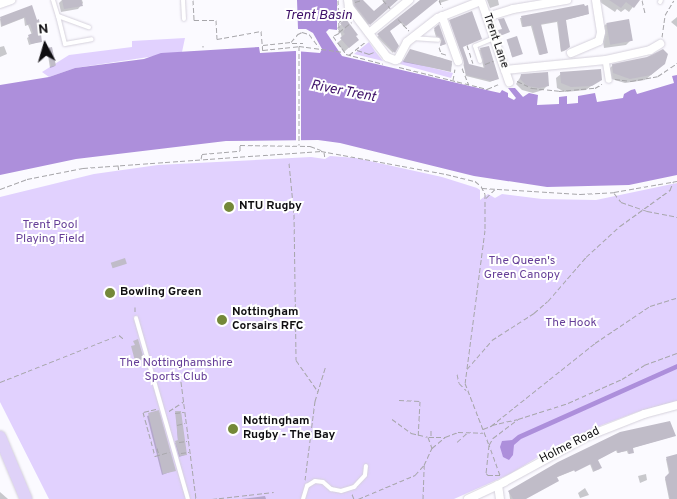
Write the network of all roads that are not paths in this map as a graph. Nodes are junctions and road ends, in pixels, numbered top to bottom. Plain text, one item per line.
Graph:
1 (11, 0) edge
2 (53, 0) edge
3 (183, 0) edge
4 (348, 0) edge
5 (409, 0) edge
6 (481, 0) edge
7 (567, 0) edge
8 (596, 0) edge
9 (0, 4) edge
10 (444, 15) junction
11 (58, 16) junction
12 (487, 17) junction
13 (184, 20) dead end
14 (89, 27) dead end
15 (370, 35) junction
16 (413, 38) junction
17 (92, 39) dead end
18 (438, 40) dead end
19 (504, 40) dead end
20 (495, 41) junction
21 (660, 44) dead end
22 (571, 53) dead end
23 (606, 60) junction
24 (480, 61) dead end
25 (458, 62) road end
26 (505, 70) junction
27 (610, 80) road end
28 (513, 81) road end
29 (136, 318) dead end
30 (677, 405) edge
31 (0, 437) edge
32 (366, 466) dead end
33 (501, 481) junction
34 (26, 499) edge
35 (188, 499) edge
36 (303, 499) edge
37 (468, 499) edge
38 (500, 499) edge

1 - 9 street
2 - 11 lane
3 - 13 lane
4 - 15 street
5 - 15 street
6 - 10 street
6 - 12 street, Trent Lane
7 - 12 street
8 - 22 street
10 - 16 street
10 - 25 street
11 - 14 lane
11 - 17 lane
12 - 20 street, Trent Lane
15 - 16 street
16 - 18 lane
19 - 20 street
20 - 24 lane
20 - 26 street, Trent Lane
21 - 23 street
23 - 26 street
23 - 27 street
26 - 28 street, Trent Lane
29 - 35 lane
30 - 33 street, Holme Road
31 - 34 highway
32 - 36 lane
33 - 37 street, Holme Road
33 - 38 street

